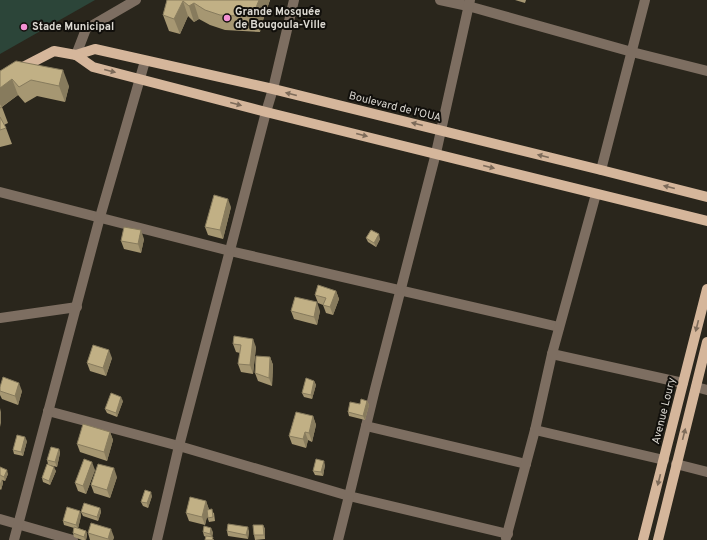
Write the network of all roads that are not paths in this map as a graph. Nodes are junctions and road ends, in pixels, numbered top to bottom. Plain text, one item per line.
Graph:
1 (136, 0) edge
2 (294, 0) edge
3 (440, 0) edge
4 (645, 0) edge
5 (469, 3) edge
6 (632, 52) junction
7 (76, 55) junction
8 (145, 61) junction
9 (707, 71) edge
10 (0, 79) edge
11 (140, 79) junction
12 (273, 89) junction
13 (266, 112) junction
14 (441, 130) junction
15 (436, 154) junction
16 (602, 170) junction
17 (0, 192) edge
18 (596, 194) junction
19 (707, 197) edge
20 (100, 217) junction
21 (707, 221) edge
22 (230, 251) junction
23 (707, 289) edge
24 (401, 291) junction
25 (77, 307) junction
26 (0, 318) edge
27 (559, 327) junction
28 (707, 342) edge
29 (552, 354) junction
30 (683, 383) junction
31 (696, 387) junction
32 (707, 390) edge
33 (48, 411) junction
34 (366, 426) junction
35 (535, 430) junction
36 (179, 446) junction
37 (664, 460) junction
38 (526, 464) junction
39 (676, 464) junction
40 (707, 472) edge
41 (349, 496) junction
42 (0, 519) edge
43 (19, 525) junction
44 (507, 537) edge
45 (14, 540) edge
46 (73, 540) edge
47 (157, 540) edge
48 (338, 540) edge
49 (643, 540) edge
50 (658, 540) edge

1 - 7 street
2 - 12 street
3 - 5 street
4 - 6 street
5 - 6 street
5 - 14 street
6 - 9 street
6 - 16 street
7 - 8 main road, Boulevard de l'OUA
7 - 10 main road
7 -> 11 main road
8 - 11 street
8 - 12 main road, Boulevard de l'OUA
11 -> 13 main road
11 - 20 street
12 - 13 street
14 -> 12 main road, Boulevard de l'OUA
13 -> 15 main road
13 - 22 street
14 - 15 street
16 -> 14 main road, Boulevard de l'OUA
15 -> 18 main road
15 - 24 street
19 -> 16 main road, Boulevard de l'OUA
17 - 20 street
18 - 21 main road
18 - 27 street
20 - 22 street
20 - 25 street
22 - 24 street
22 - 36 street
23 -> 30 main road, Avenue Loury
24 - 27 street
24 - 34 street
25 - 26 street
25 - 33 street
27 - 29 street
28 - 31 main road
29 - 30 street
29 - 35 street
30 - 37 main road, Avenue Loury
31 - 32 street
39 -> 31 main road
33 - 36 street
33 - 43 street
34 - 38 street
34 - 41 street
35 - 37 street
35 - 38 street
36 - 41 street
36 - 47 street
37 -> 49 main road, Avenue Loury
38 - 44 street
39 - 40 street
39 - 50 main road
41 - 44 street
41 - 48 street
42 - 43 street
43 - 45 street
43 - 46 street

